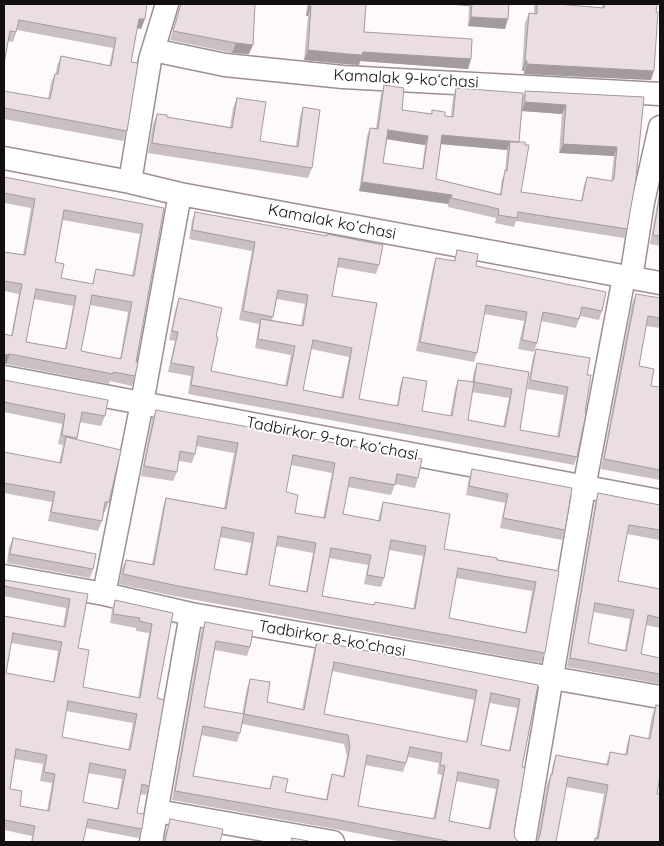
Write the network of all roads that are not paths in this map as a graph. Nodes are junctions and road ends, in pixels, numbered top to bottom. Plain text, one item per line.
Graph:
1 (167, 4) edge
2 (153, 50) junction
3 (660, 94) edge
4 (660, 127) edge
5 (4, 158) edge
6 (130, 182) junction
7 (180, 194) junction
8 (627, 277) junction
9 (660, 283) edge
10 (4, 377) edge
11 (142, 403) junction
12 (584, 488) junction
13 (660, 501) edge
14 (4, 576) edge
15 (104, 594) junction
16 (191, 614) junction
17 (552, 678) junction
18 (660, 697) edge
19 (157, 811) junction
20 (151, 842) edge
21 (333, 842) edge
22 (524, 842) edge

1 - 2 street
2 - 3 street, Kamalak 9-koʻchasi
2 - 6 street
4 - 8 street
5 - 6 street, Kamalak koʻchasi
6 - 7 street, Kamalak koʻchasi
7 - 8 street, Kamalak koʻchasi
7 - 11 street
8 - 9 street, Kamalak koʻchasi
8 - 12 street
10 - 11 street, Tadbirkor 9-tor koʻchasi
11 - 12 street, Tadbirkor 9-tor koʻchasi
11 - 15 street
12 - 13 street, Tadbirkor 9-tor koʻchasi
12 - 17 street
14 - 15 street, Tadbirkor 8-koʻchasi
15 - 16 street, Tadbirkor 8-koʻchasi
16 - 17 street, Tadbirkor 8-koʻchasi
16 - 19 street
17 - 18 street, Tadbirkor 8-koʻchasi
17 - 22 street
19 - 20 street
19 - 21 street

